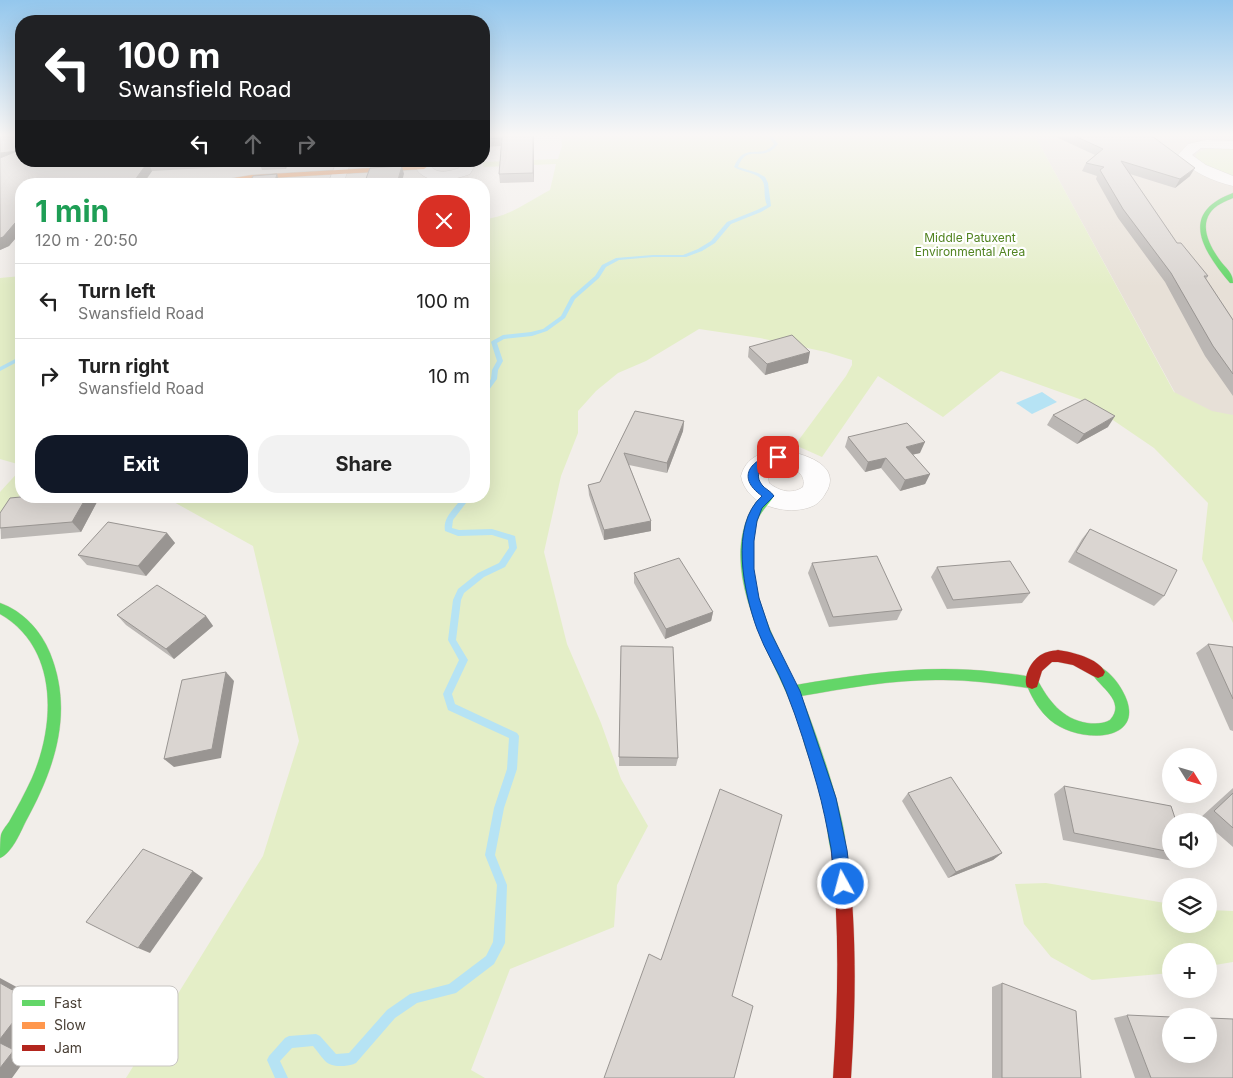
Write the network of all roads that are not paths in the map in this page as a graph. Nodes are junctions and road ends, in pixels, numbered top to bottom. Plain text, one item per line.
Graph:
1 (1233, 195) edge
2 (1233, 281) edge
3 (769, 496) dead end
4 (0, 608) edge
5 (1032, 683) junction
6 (793, 691) junction
7 (0, 850) edge
8 (842, 1078) edge

1 - 2 street
3 - 6 street
4 - 7 street
5 - 5 street
5 - 6 street
6 - 8 street

